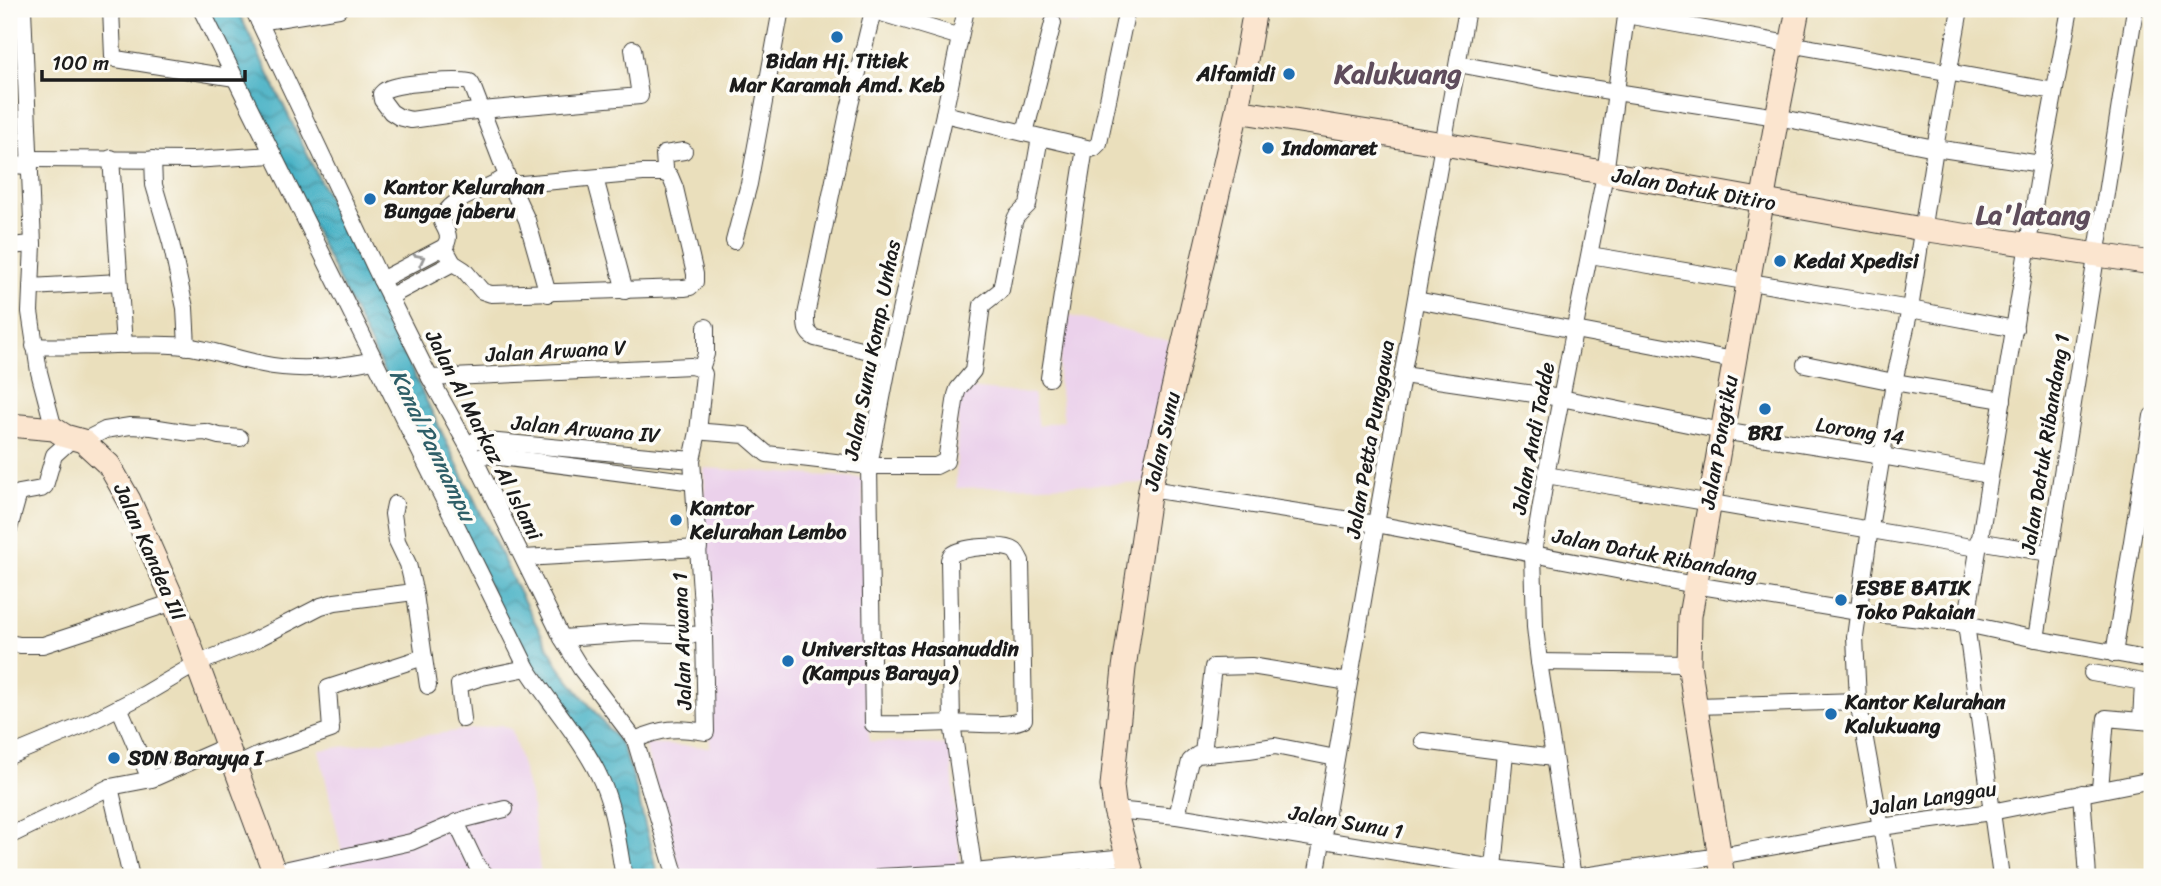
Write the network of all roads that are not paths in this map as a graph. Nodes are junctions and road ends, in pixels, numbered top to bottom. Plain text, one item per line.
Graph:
1 (23, 9) edge
2 (111, 9) edge
3 (201, 9) edge
4 (339, 9) edge
5 (781, 9) edge
6 (966, 9) edge
7 (1127, 9) edge
8 (1255, 9) edge
9 (1468, 9) edge
10 (1798, 9) edge
11 (1960, 9) edge
12 (2070, 9) edge
13 (2135, 9) edge
14 (870, 10) edge
15 (1627, 12) edge
16 (256, 16) edge
17 (1053, 23) dead end
18 (960, 37) junction
19 (1792, 45) junction
20 (633, 49) dead end
21 (16, 55) edge
22 (1458, 64) junction
23 (1950, 72) junction
24 (235, 78) junction
25 (2054, 91) junction
26 (1617, 92) junction
27 (482, 110) junction
28 (1237, 111) junction
29 (944, 114) junction
30 (1777, 117) junction
31 (1033, 135) junction
32 (1444, 145) junction
33 (1091, 147) junction
34 (1935, 148) junction
35 (684, 151) dead end
36 (273, 155) junction
37 (111, 158) junction
38 (153, 159) junction
39 (29, 162) junction
40 (2041, 164) junction
41 (9, 165) edge
42 (663, 173) junction
43 (1605, 174) junction
44 (595, 178) junction
45 (509, 181) junction
46 (1762, 201) junction
47 (1922, 229) junction
48 (734, 241) dead end
49 (33, 244) junction
50 (2029, 245) junction
51 (9, 246) edge
52 (444, 247) junction
53 (1590, 255) junction
54 (2097, 256) junction
55 (453, 263) junction
56 (2152, 263) edge
57 (381, 280) junction
58 (1749, 281) junction
59 (119, 282) junction
60 (31, 287) junction
61 (625, 290) junction
62 (548, 293) junction
63 (389, 297) junction
64 (1416, 300) junction
65 (1910, 309) junction
66 (706, 327) dead end
67 (1575, 329) junction
68 (2015, 330) junction
69 (124, 345) junction
70 (34, 346) junction
71 (187, 346) junction
72 (890, 356) junction
73 (374, 360) junction
74 (1734, 360) junction
75 (1805, 363) dead end
76 (701, 369) junction
77 (1403, 375) junction
78 (430, 378) junction
79 (1049, 378) dead end
80 (1895, 382) junction
81 (1562, 398) junction
82 (2003, 400) junction
83 (2152, 416) edge
84 (9, 425) edge
85 (1722, 431) junction
86 (706, 432) dead end
87 (70, 436) junction
88 (240, 438) dead end
89 (476, 440) dead end
90 (484, 455) dead end
91 (1882, 456) junction
92 (692, 460) junction
93 (869, 466) junction
94 (1546, 475) junction
95 (1990, 475) junction
96 (694, 482) junction
97 (1150, 489) junction
98 (395, 504) dead end
99 (1709, 504) junction
100 (1376, 524) junction
101 (1870, 528) junction
102 (9, 529) edge
103 (1978, 544) junction
104 (699, 548) junction
105 (1533, 553) junction
106 (2049, 553) junction
107 (524, 558) junction
108 (1695, 585) junction
109 (414, 592) junction
110 (174, 602) junction
111 (1858, 612) junction
112 (1966, 624) junction
113 (704, 635) junction
114 (562, 638) junction
115 (2035, 639) junction
116 (9, 643) edge
117 (2114, 654) junction
118 (424, 657) junction
119 (2152, 660) edge
120 (1539, 662) junction
121 (196, 664) junction
122 (1689, 664) junction
123 (527, 668) junction
124 (2092, 673) dead end
125 (1349, 682) junction
126 (428, 686) dead end
127 (1858, 701) junction
128 (1697, 706) junction
129 (120, 707) junction
130 (463, 719) dead end
131 (2146, 721) edge
132 (952, 723) junction
133 (635, 740) junction
134 (1423, 741) dead end
135 (1203, 753) junction
136 (1505, 753) junction
137 (9, 756) edge
138 (232, 756) junction
139 (1336, 758) junction
140 (1553, 758) junction
141 (150, 779) junction
142 (2152, 780) edge
143 (110, 787) junction
144 (2100, 789) junction
145 (2082, 793) junction
146 (505, 809) dead end
147 (1115, 810) junction
148 (1991, 812) junction
149 (1177, 816) junction
150 (456, 822) junction
151 (1881, 827) junction
152 (9, 836) edge
153 (1323, 839) junction
154 (1130, 867) edge
155 (1721, 867) edge
156 (1494, 868) junction
157 (974, 872) junction
158 (276, 875) edge
159 (131, 877) edge
160 (488, 877) edge
161 (624, 877) edge
162 (676, 877) edge
163 (880, 877) edge
164 (1316, 877) edge
165 (1573, 877) edge
166 (1890, 877) edge
167 (2001, 877) edge
168 (2088, 877) edge

1 - 21 street
2 - 24 street
3 - 24 street
4 - 16 street
5 - 48 street
6 - 18 street, Jalan Sunu Komp. Unhas
7 - 33 street
8 - 28 street, Jalan Sunu
9 - 22 street, Jalan Petta Punggawa
10 - 19 street, Jalan Pongtiku
11 - 23 street
12 - 25 street
13 - 54 street, Jalan Datuk Ribandang 1
14 - 18 street
14 - 72 street
15 - 19 street
15 - 26 street, Jalan Andi Tadde
16 - 57 street, Jalan Al Markaz Al Islami
17 - 31 street
18 - 29 street, Jalan Sunu Komp. Unhas
19 - 23 street
19 - 30 street, Jalan Pongtiku
20 - 27 street
21 - 39 street
22 - 26 street
22 - 32 street, Jalan Petta Punggawa
23 - 25 street
23 - 34 street
24 - 36 street
25 - 40 street
26 - 30 street
26 - 43 street, Jalan Andi Tadde
27 - 27 street
27 - 45 street
28 - 32 street, Jalan Datuk Ditiro
28 - 97 street, Jalan Sunu
29 - 31 street
29 - 72 street, Jalan Sunu Komp. Unhas
30 - 34 street
30 - 46 street, Jalan Pongtiku
31 - 33 street
31 - 93 street
32 - 43 street, Jalan Datuk Ditiro
32 - 64 street, Jalan Petta Punggawa
33 - 79 street
34 - 40 street
34 - 47 street
35 - 42 street
36 - 38 street
36 - 73 street
37 - 38 street
37 - 39 street
37 - 59 street
38 - 71 street
39 - 41 street
39 - 49 street
40 - 50 street
42 - 44 street
42 - 61 street
43 - 46 street, Jalan Datuk Ditiro
43 - 53 street, Jalan Andi Tadde
44 - 45 street
44 - 61 street
45 - 52 street
45 - 62 street
46 - 47 street, Jalan Datuk Ditiro
46 - 58 street, Jalan Pongtiku
47 - 50 street, Jalan Datuk Ditiro
47 - 65 street
49 - 51 street
49 - 60 street
50 - 54 street, Jalan Datuk Ditiro
50 - 68 street
52 - 55 street
57 -> 52 street
53 - 58 street
53 - 67 street, Jalan Andi Tadde
54 - 56 street, Jalan Datuk Ditiro
54 - 106 street, Jalan Datuk Ribandang 1
55 - 62 street
55 - 63 street
57 - 63 street, Jalan Al Markaz Al Islami
58 - 65 street
58 - 74 street, Jalan Pongtiku
59 - 60 street
59 - 69 street
60 - 70 street
61 - 62 street
63 - 78 street, Jalan Al Markaz Al Islami
64 - 67 street
64 - 77 street, Jalan Petta Punggawa
65 - 68 street
65 - 80 street
66 - 76 street, Jalan Arwana 1
67 - 74 street
67 - 81 street, Jalan Andi Tadde
68 - 82 street
69 - 70 street
69 - 71 street
70 - 87 street
71 - 73 street
72 - 93 street, Jalan Sunu Komp. Unhas
73 - 123 street
74 - 85 street, Jalan Pongtiku
75 - 80 street
76 - 78 street, Jalan Arwana V
76 - 92 street, Jalan Arwana 1
77 - 81 street, Lorong 14
77 - 100 street, Jalan Petta Punggawa
78 - 107 street, Jalan Al Markaz Al Islami
80 - 82 street
80 - 91 street
81 - 85 street, Lorong 14
81 - 94 street, Jalan Andi Tadde
82 - 95 street
83 - 117 street
84 - 87 street
85 - 91 street, Lorong 14
85 - 99 street, Jalan Pongtiku
86 - 93 street
87 - 88 street
87 - 102 street
87 - 110 street, Jalan Kandea III
89 - 92 street, Jalan Arwana IV
90 - 96 street
91 - 95 street, Lorong 14
91 - 101 street
92 - 96 street, Jalan Arwana 1
93 - 132 street, Jalan Sunu Komp. Unhas
94 - 99 street
94 - 105 street, Jalan Andi Tadde
95 - 103 street
96 - 104 street, Jalan Arwana 1
97 - 100 street, Jalan Datuk Ribandang
97 - 147 street, Jalan Sunu
98 - 109 street
99 - 101 street
99 - 108 street, Jalan Pongtiku
100 - 105 street, Jalan Datuk Ribandang
100 - 125 street, Jalan Petta Punggawa
101 - 103 street
101 - 111 street
103 - 106 street
103 - 112 street
104 - 107 street
104 - 113 street, Jalan Arwana 1
105 - 108 street, Jalan Datuk Ribandang
105 - 120 street, Jalan Andi Tadde
106 - 115 street, Jalan Datuk Ribandang 1
107 - 114 street, Jalan Al Markaz Al Islami
108 - 111 street, Jalan Datuk Ribandang
108 - 122 street, Jalan Pongtiku
109 - 118 street
109 - 121 street
110 - 116 street
110 - 121 street, Jalan Kandea III
111 - 112 street, Jalan Datuk Ribandang
111 - 127 street
112 - 115 street, Jalan Datuk Ribandang
112 - 148 street
113 - 114 street
113 - 133 street, Jalan Arwana 1
114 - 133 street, Jalan Al Markaz Al Islami
115 - 117 street, Jalan Datuk Ribandang
117 - 119 street, Jalan Datuk Ribandang
118 - 126 street
118 - 138 street
120 - 122 street
120 - 140 street, Jalan Andi Tadde
121 - 129 street
121 - 138 street, Jalan Kandea III
122 - 128 street, Jalan Pongtiku
123 - 130 street
123 - 161 street
124 - 131 street
125 - 135 street
125 - 139 street, Jalan Petta Punggawa
127 - 128 street
127 - 151 street
128 - 155 street, Jalan Pongtiku
129 - 137 street
129 - 141 street
131 - 144 street
132 - 132 street
132 - 157 street
133 - 162 street, Jalan Al Markaz Al Islami
134 - 136 street
135 - 139 street
135 - 149 street
136 - 140 street
136 - 156 street
138 - 141 street
138 - 158 street, Jalan Kandea III
139 - 153 street, Jalan Petta Punggawa
140 - 165 street, Jalan Andi Tadde
141 - 143 street
142 - 144 street, Jalan Langgau
143 - 152 street
143 - 159 street
144 - 145 street, Jalan Langgau
145 - 148 street, Jalan Langgau
145 - 168 street
146 - 150 street
147 - 149 street, Jalan Sunu 1
147 - 154 street, Jalan Sunu
148 - 151 street, Jalan Langgau
148 - 167 street
149 - 153 street, Jalan Sunu 1
150 - 158 street
150 - 160 street
151 - 155 street, Jalan Langgau
151 - 166 street
153 - 156 street, Jalan Sunu 1
153 - 164 street, Jalan Petta Punggawa
154 - 157 street
155 - 165 street, Jalan Langgau
156 - 165 street, Jalan Sunu 1
157 - 163 street

